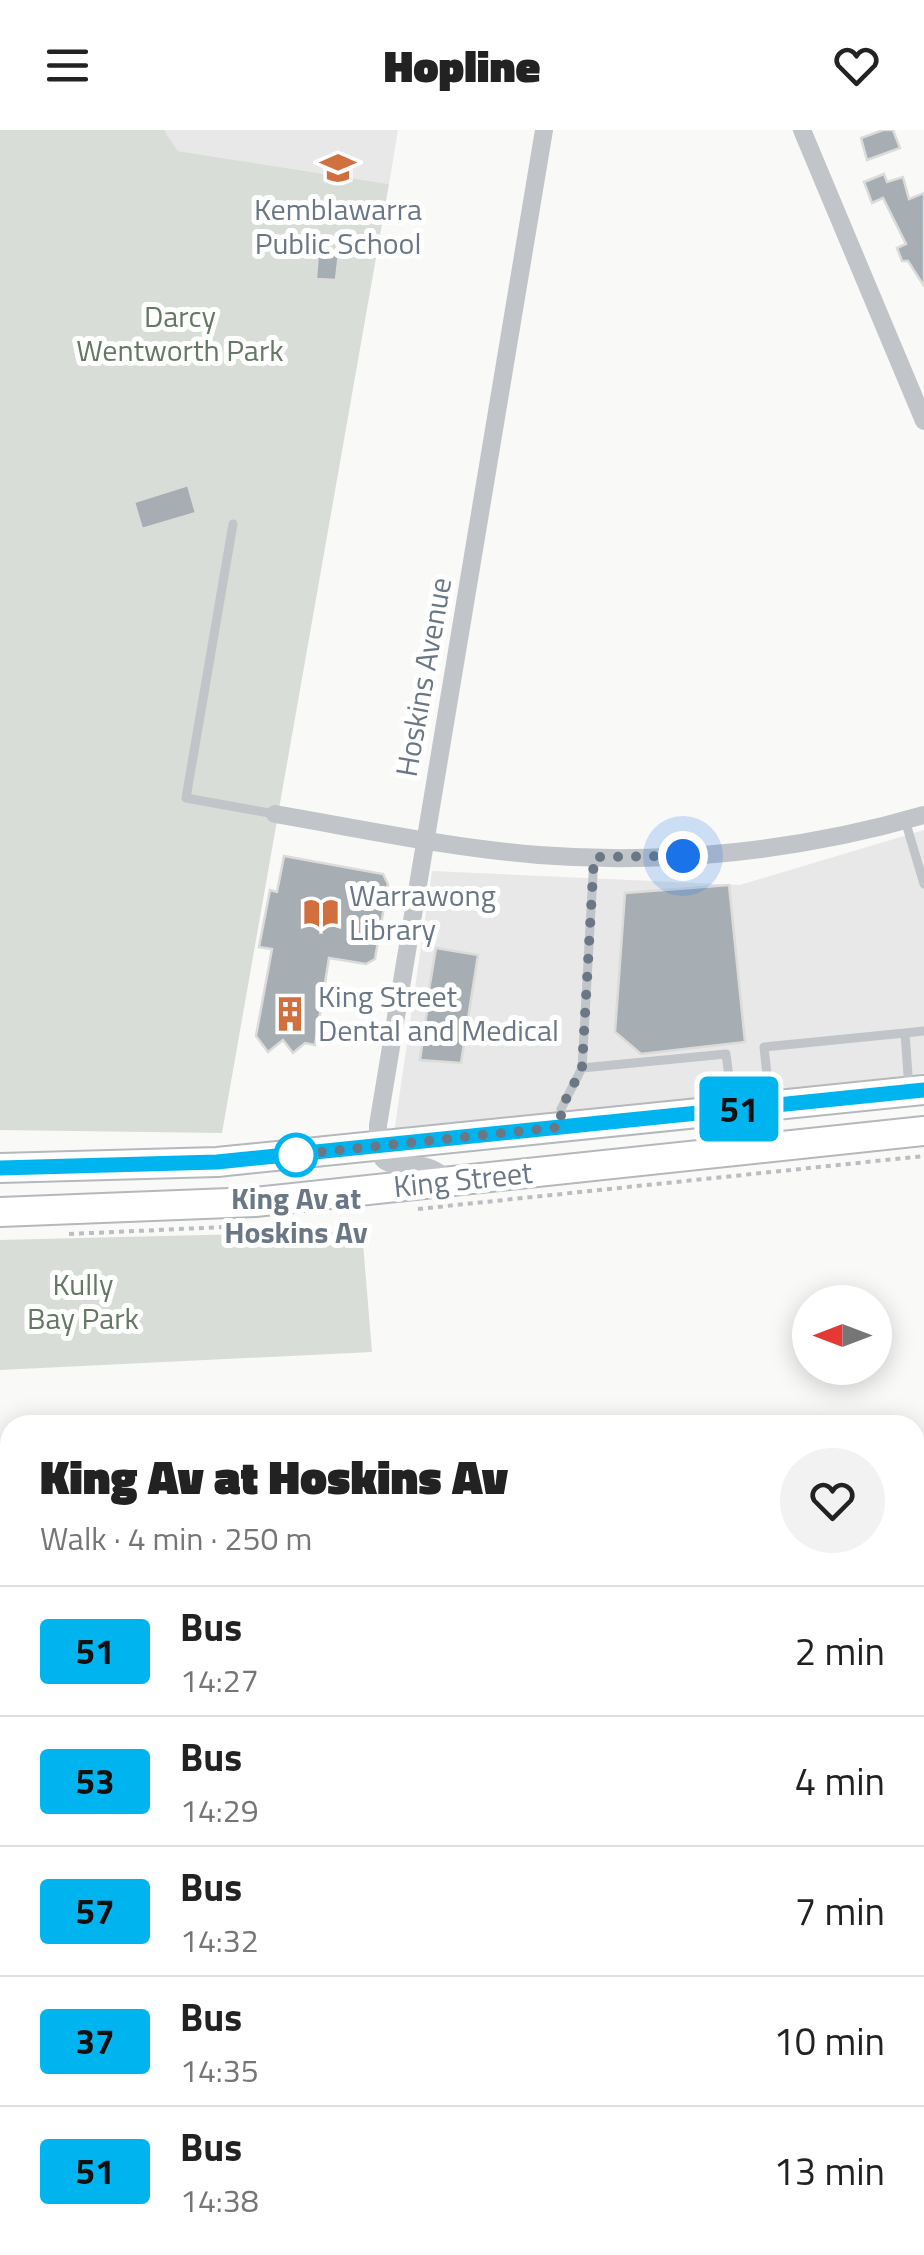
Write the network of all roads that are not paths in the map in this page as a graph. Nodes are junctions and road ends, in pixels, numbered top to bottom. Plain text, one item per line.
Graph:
1 (544, 130) edge
2 (802, 130) edge
3 (924, 421) edge
4 (232, 524) dead end
5 (275, 814) joint
6 (915, 818) edge
7 (424, 839) junction
8 (594, 857) junction
9 (924, 884) edge
10 (924, 1031) edge
11 (905, 1033) junction
12 (582, 1068) junction
13 (917, 1091) edge
14 (770, 1106) junction
15 (734, 1110) junction
16 (561, 1127) junction
17 (924, 1131) edge
18 (378, 1146) junction
19 (0, 1168) edge
20 (451, 1181) junction
21 (0, 1212) edge

1 - 7 street, Hoskins Avenue
2 - 3 street
4 - 5 lane
5 - 7 street
6 - 8 street
6 - 9 lane
7 - 8 street
7 - 18 street, Hoskins Avenue
8 - 12 lane
10 - 11 lane
11 - 13 lane
11 - 14 lane
12 - 15 lane
12 - 16 lane
13 - 14 main road, King Street
14 - 15 main road, King Street
15 - 16 main road, King Street
16 - 18 main road, King Street
17 - 20 main road, King Street
18 - 19 main road, King Street
18 - 20 street
20 - 21 main road, King Street

